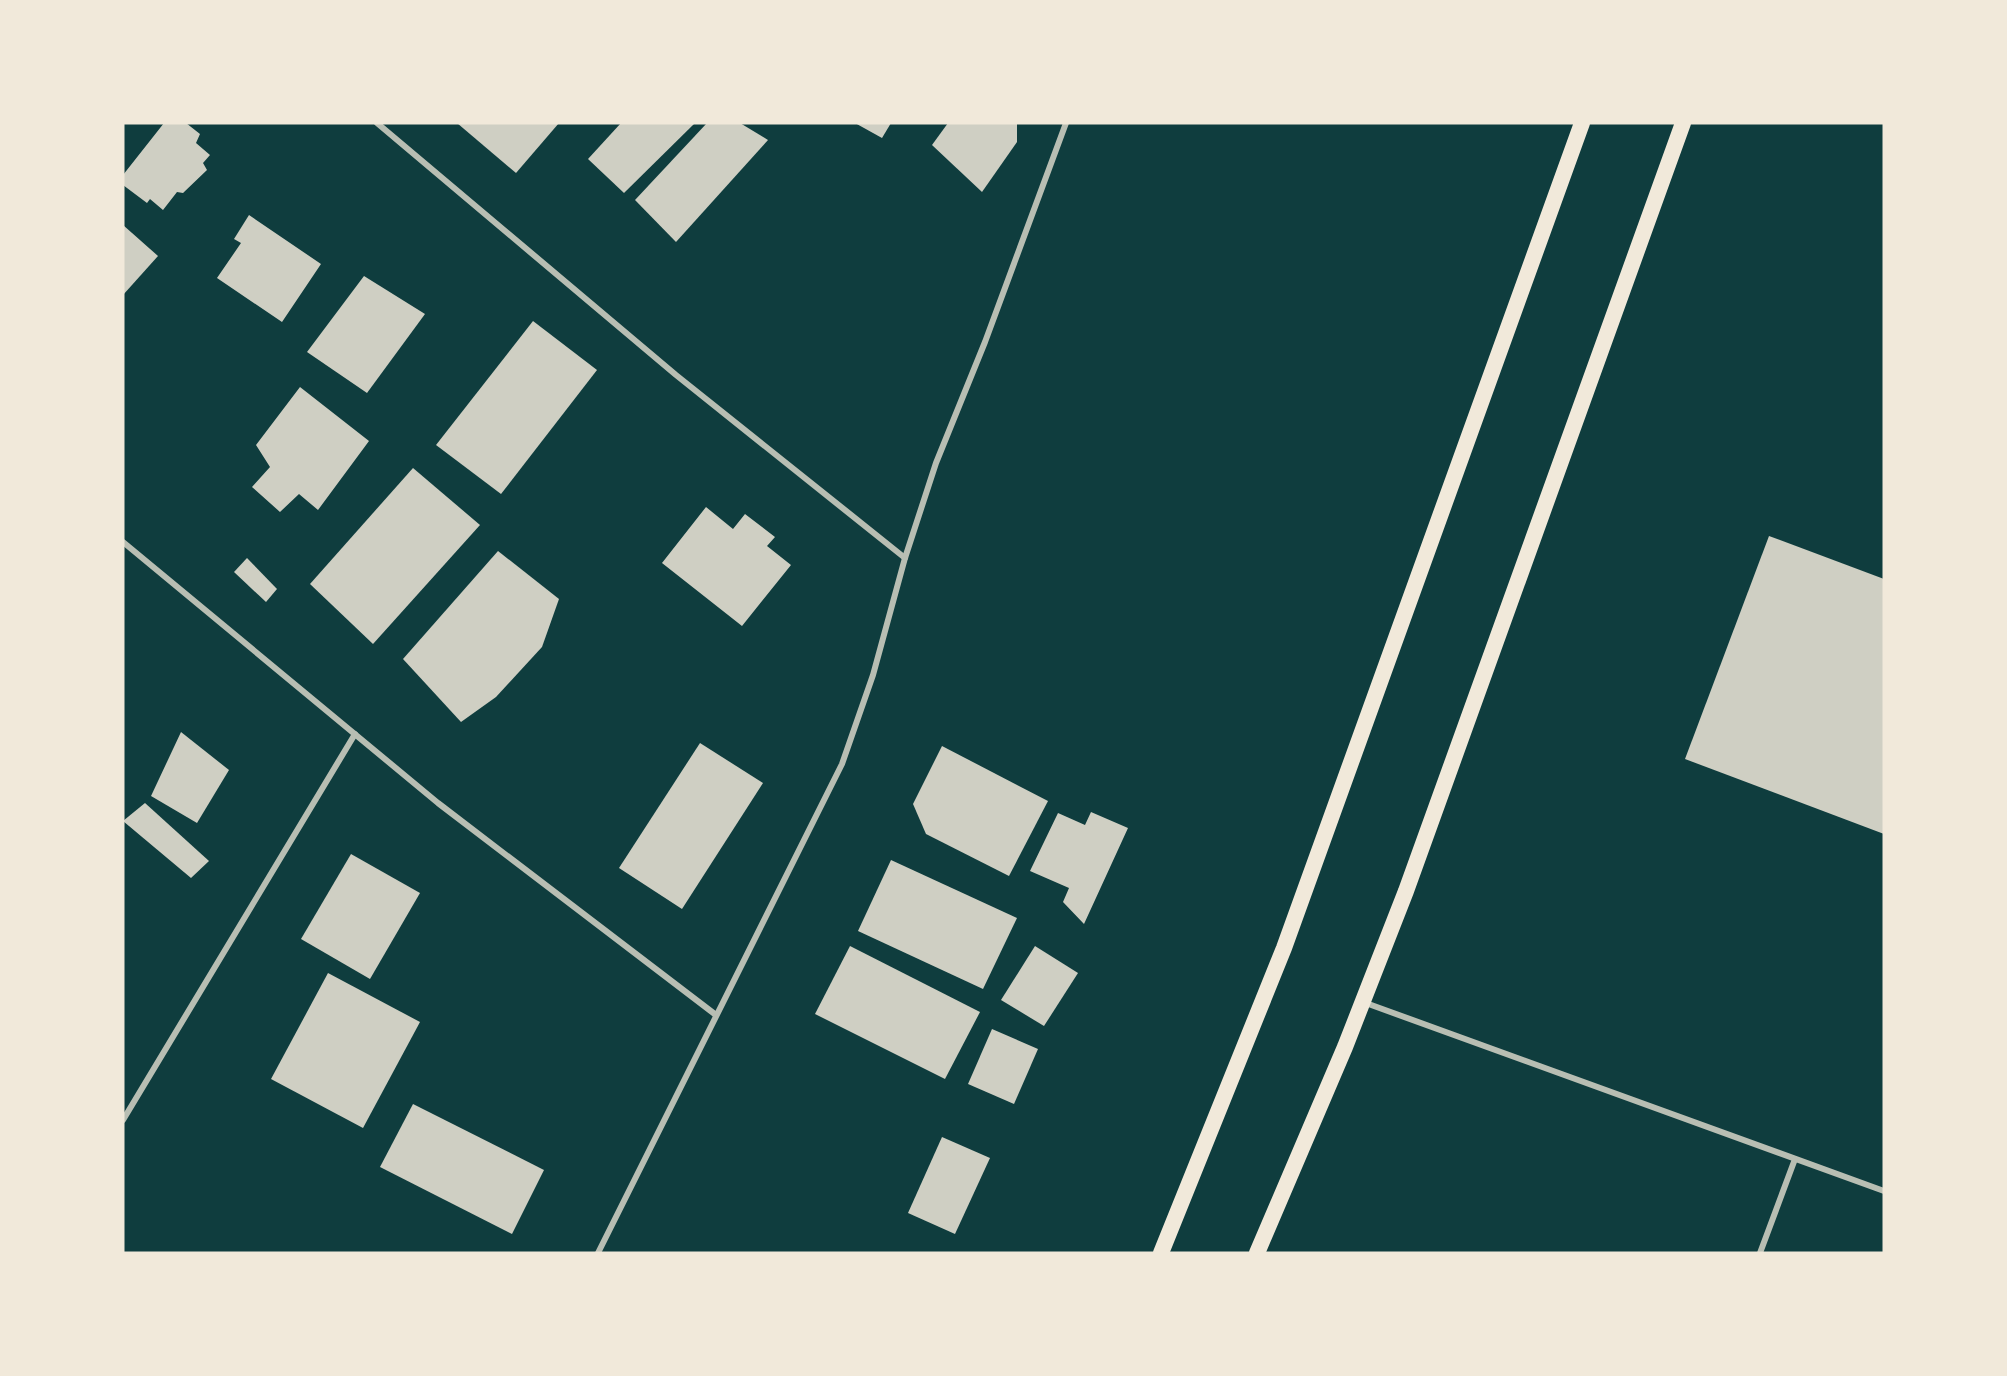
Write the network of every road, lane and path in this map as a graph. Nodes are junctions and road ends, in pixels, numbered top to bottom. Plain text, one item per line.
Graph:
1 (377, 123) edge
2 (1066, 123) edge
3 (1582, 123) edge
4 (1683, 123) edge
5 (123, 542) edge
6 (904, 558) junction
7 (355, 734) junction
8 (1363, 1002) junction
9 (716, 1015) junction
10 (123, 1120) edge
11 (1795, 1159) junction
12 (1884, 1191) edge
13 (598, 1253) edge
14 (1161, 1253) edge
15 (1257, 1253) edge
16 (1760, 1253) edge

1 - 6 street
2 - 6 street
3 - 14 highway
4 - 8 highway
5 - 7 street
6 - 9 street
7 - 9 street
7 - 10 street
8 - 11 street
8 - 15 highway
9 - 13 street
11 - 12 street
11 - 16 street

